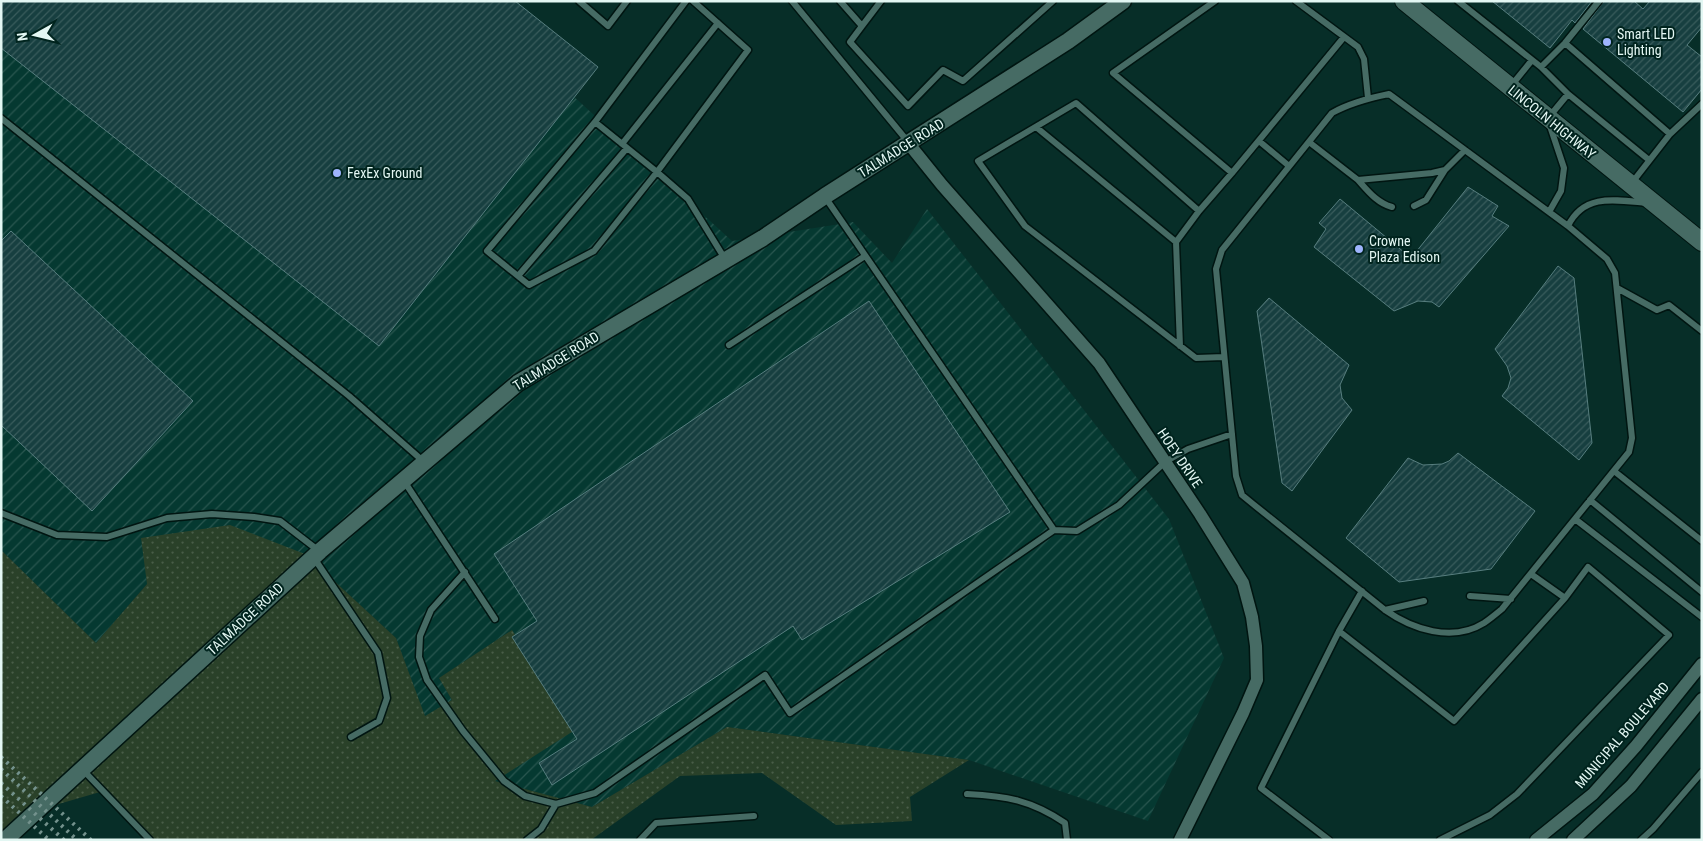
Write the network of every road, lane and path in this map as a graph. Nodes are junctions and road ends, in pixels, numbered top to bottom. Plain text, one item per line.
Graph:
1 (579, 1) edge
2 (627, 1) edge
3 (686, 1) edge
4 (693, 1) edge
5 (792, 1) edge
6 (840, 1) edge
7 (881, 1) edge
8 (1053, 1) edge
9 (1123, 1) edge
10 (1215, 1) edge
11 (1296, 1) edge
12 (1404, 1) edge
13 (1458, 1) edge
14 (1598, 1) edge
15 (718, 23) junction
16 (862, 26) junction
17 (1344, 37) junction
18 (1565, 43) junction
19 (1532, 60) junction
20 (1541, 68) junction
21 (1510, 88) junction
22 (1568, 94) junction
23 (1368, 98) junction
24 (1702, 104) edge
25 (1, 118) edge
26 (1548, 119) junction
27 (595, 122) junction
28 (1036, 127) junction
29 (1670, 134) junction
30 (1259, 141) junction
31 (1309, 142) junction
32 (909, 144) junction
33 (624, 146) junction
34 (1466, 150) junction
35 (1649, 160) junction
36 (1290, 166) junction
37 (1445, 170) junction
38 (657, 172) junction
39 (1232, 173) junction
40 (1358, 180) junction
41 (1630, 185) junction
42 (825, 196) junction
43 (1654, 204) junction
44 (1414, 206) dead end
45 (1392, 207) dead end
46 (1200, 211) junction
47 (1549, 212) junction
48 (1568, 226) junction
49 (1176, 242) junction
50 (1702, 242) edge
51 (865, 256) junction
52 (725, 260) junction
53 (518, 276) junction
54 (1617, 288) junction
55 (1702, 331) edge
56 (729, 345) dead end
57 (1180, 346) junction
58 (1224, 357) junction
59 (1232, 434) junction
60 (424, 462) junction
61 (1165, 462) junction
62 (1614, 472) junction
63 (403, 480) junction
64 (1590, 500) junction
65 (1, 513) edge
66 (1575, 519) junction
67 (1054, 530) junction
68 (1702, 541) edge
69 (316, 554) junction
70 (465, 572) junction
71 (1531, 574) junction
72 (1362, 591) junction
73 (1702, 592) edge
74 (1470, 596) dead end
75 (1565, 598) junction
76 (1511, 599) junction
77 (1424, 601) dead end
78 (1385, 610) junction
79 (1702, 617) edge
80 (495, 619) dead end
81 (1339, 632) junction
82 (1702, 664) edge
83 (1702, 699) edge
84 (351, 737) dead end
85 (82, 769) junction
86 (1702, 772) edge
87 (967, 794) dead end
88 (556, 804) junction
89 (754, 816) dead end
90 (5, 840) edge
91 (150, 840) edge
92 (527, 840) edge
93 (640, 840) edge
94 (1067, 840) edge
95 (1180, 840) edge
96 (1329, 840) edge
97 (1440, 840) edge
98 (1536, 840) edge
99 (1573, 840) edge
100 (1641, 840) edge

1 - 2 lane
3 - 27 lane
4 - 15 lane
5 - 32 lane
6 - 16 lane
7 - 16 lane
8 - 16 lane
9 - 32 street, TALMADGE ROAD
10 - 39 lane
11 - 17 lane
12 - 21 main road, LINCOLN HIGHWAY
13 - 19 lane
14 - 18 lane
15 - 33 lane
15 - 38 lane
17 - 23 lane
17 - 30 lane
18 - 20 lane
18 - 29 lane
19 - 20 lane
19 - 21 lane
20 - 22 lane
21 - 26 main road, LINCOLN HIGHWAY
22 - 26 lane
22 - 35 lane
23 - 31 lane
23 - 34 lane
24 - 29 lane
25 - 60 lane
26 - 41 main road, LINCOLN HIGHWAY
26 - 47 lane
27 - 33 lane
27 - 53 lane
28 - 46 lane
28 - 49 lane
28 - 57 lane
29 - 35 lane
30 - 36 lane
30 - 39 lane
31 - 36 lane
31 - 40 lane
32 - 42 street, TALMADGE ROAD
32 - 61 street, HOEY DRIVE
33 - 38 lane
33 - 53 lane
34 - 37 lane
34 - 47 lane
35 - 41 lane
36 - 58 lane
37 - 40 lane
37 - 44 lane
38 - 52 lane
38 - 53 lane
39 - 46 lane
40 - 45 lane
41 - 43 main road, LINCOLN HIGHWAY
42 - 51 lane
42 - 52 street, TALMADGE ROAD
43 - 48 lane
43 - 50 main road, LINCOLN HIGHWAY
46 - 49 lane
47 - 48 lane
48 - 54 lane
49 - 57 lane
51 - 56 lane
51 - 67 lane
52 - 60 street, TALMADGE ROAD
54 - 55 lane
54 - 62 lane
57 - 58 lane
58 - 59 lane
59 - 61 lane
59 - 72 lane
60 - 63 street, TALMADGE ROAD
61 - 67 lane
61 - 95 street, HOEY DRIVE
62 - 64 lane
62 - 68 lane
63 - 69 street, TALMADGE ROAD
63 - 70 lane
64 - 66 lane
64 - 73 lane
65 - 69 lane
66 - 71 lane
66 - 79 lane
67 - 88 lane
69 - 84 lane
69 - 85 street, TALMADGE ROAD
70 - 80 lane
70 - 88 lane
71 - 75 lane
71 - 76 lane
72 - 78 lane
72 - 81 lane
74 - 76 lane
75 - 81 lane
75 - 97 lane
76 - 78 lane
77 - 78 lane
81 - 96 lane
82 - 98 street, MUNICIPAL BOULEVARD
83 - 99 street
85 - 90 street, TALMADGE ROAD
85 - 91 lane
86 - 100 lane
87 - 94 lane
88 - 92 lane
89 - 93 lane

